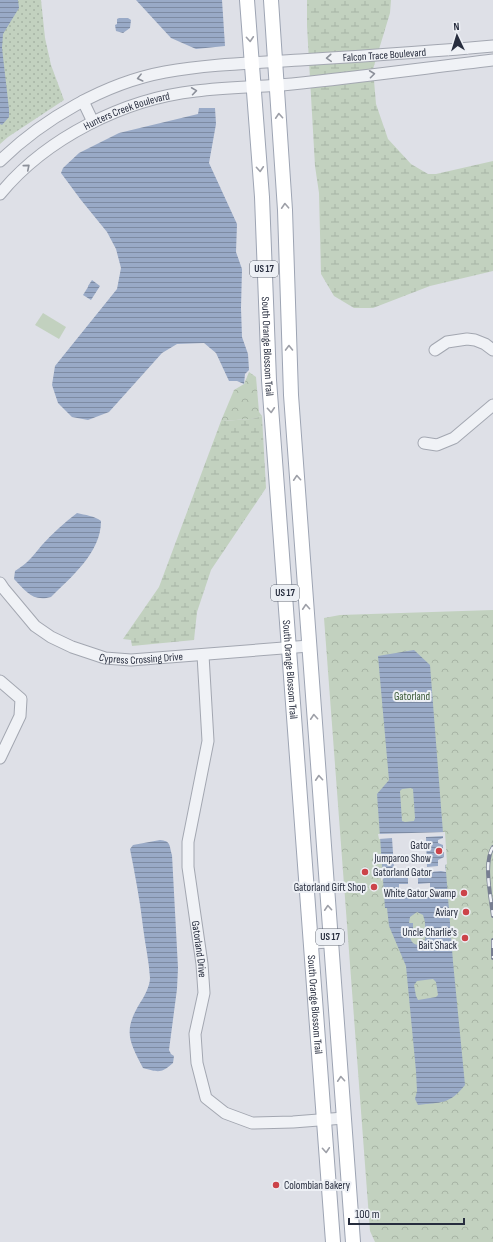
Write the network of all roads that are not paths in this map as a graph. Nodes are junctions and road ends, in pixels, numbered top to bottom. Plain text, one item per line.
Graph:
1 (248, 0) edge
2 (271, 0) edge
3 (493, 46) edge
4 (493, 60) edge
5 (276, 62) junction
6 (252, 63) junction
7 (277, 85) junction
8 (254, 86) junction
9 (83, 101) junction
10 (93, 122) junction
11 (0, 161) edge
12 (0, 194) edge
13 (435, 350) dead end
14 (493, 350) edge
15 (493, 405) edge
16 (424, 443) dead end
17 (0, 583) edge
18 (309, 646) junction
19 (290, 648) junction
20 (203, 655) junction
21 (0, 681) edge
22 (0, 758) edge
23 (331, 942) junction
24 (311, 943) junction
25 (344, 1118) junction
26 (324, 1120) junction
27 (333, 1242) edge
28 (353, 1242) edge

1 -> 6 main road, South Orange Blossom Trail / US 17
2 - 5 main road, South Orange Blossom Trail / US 17
3 -> 5 street, Falcon Trace Boulevard
7 -> 4 street, Falcon Trace Boulevard
5 - 6 street
5 - 7 main road, South Orange Blossom Trail / US 17
6 - 8 main road, South Orange Blossom Trail / US 17
6 -> 9 street
7 - 8 street, Hunters Creek Boulevard
18 -> 7 main road, South Orange Blossom Trail / US 17
10 -> 8 street, Hunters Creek Boulevard
8 -> 19 main road, South Orange Blossom Trail / US 17
9 - 10 street
9 - 11 street
12 -> 10 street, Hunters Creek Boulevard
13 - 14 street
15 - 16 street
17 - 20 street, Cypress Crossing Drive
18 - 19 street, Cypress Crossing Drive
23 -> 18 main road, South Orange Blossom Trail / US 17
19 - 20 street, Cypress Crossing Drive
19 - 24 main road, South Orange Blossom Trail / US 17
20 - 26 street, Gatorland Drive
21 - 22 street
23 - 24 street
25 -> 23 main road, South Orange Blossom Trail / US 17
24 - 26 main road, South Orange Blossom Trail / US 17
25 - 26 street, Gatorland Drive
25 - 28 main road, South Orange Blossom Trail / US 17
26 -> 27 main road, South Orange Blossom Trail / US 17

